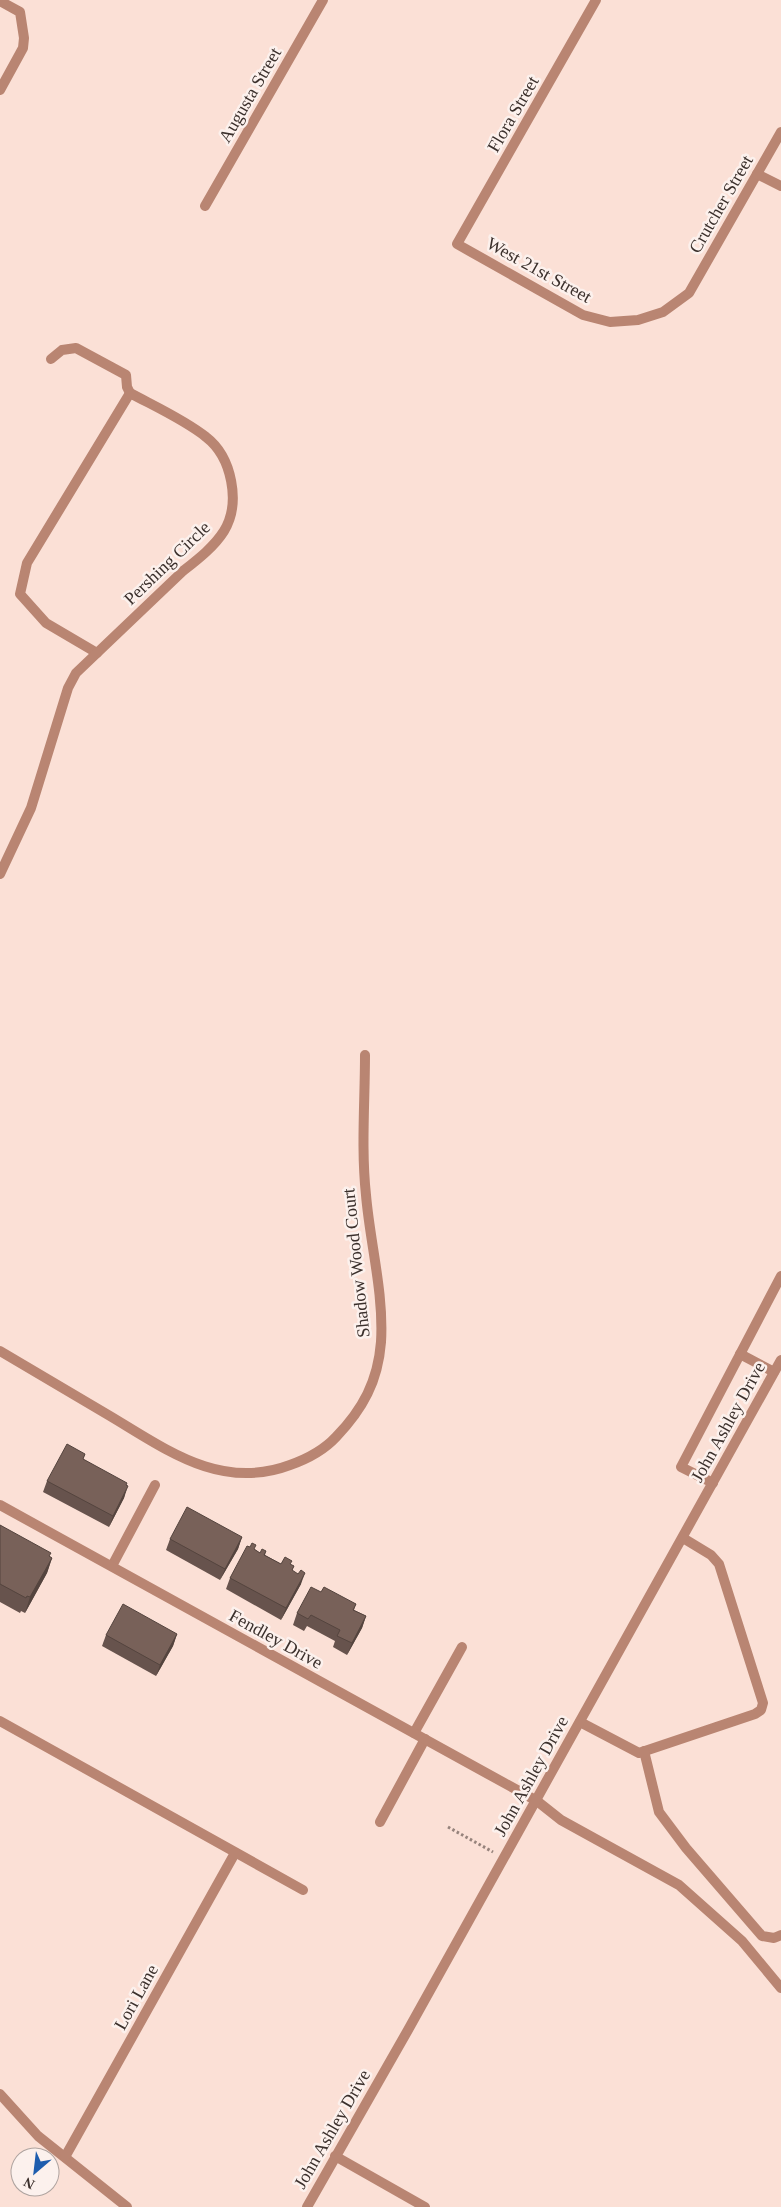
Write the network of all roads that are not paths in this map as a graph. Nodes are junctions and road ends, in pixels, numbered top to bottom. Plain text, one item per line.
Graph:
1 (323, 0) edge
2 (596, 0) edge
3 (0, 1) edge
4 (0, 90) edge
5 (781, 132) edge
6 (757, 174) junction
7 (781, 186) edge
8 (205, 206) dead end
9 (457, 244) joint
10 (689, 293) joint
11 (51, 360) dead end
12 (130, 393) junction
13 (97, 654) junction
14 (0, 874) edge
15 (365, 1055) dead end
16 (781, 1276) edge
17 (0, 1351) edge
18 (740, 1354) junction
19 (781, 1360) edge
20 (774, 1372) junction
21 (713, 1483) junction
22 (155, 1485) dead end
23 (0, 1505) edge
24 (682, 1538) junction
25 (112, 1566) junction
26 (462, 1647) dead end
27 (0, 1721) edge
28 (580, 1722) junction
29 (414, 1733) junction
30 (425, 1739) junction
31 (644, 1751) junction
32 (536, 1801) junction
33 (380, 1822) dead end
34 (235, 1853) junction
35 (303, 1890) dead end
36 (781, 1935) edge
37 (781, 1988) edge
38 (0, 2094) edge
39 (335, 2156) junction
40 (65, 2157) junction
41 (128, 2207) edge
42 (307, 2207) edge
43 (425, 2207) edge

1 - 8 street, Augusta Street
2 - 9 street, Flora Street
3 - 4 street
5 - 6 street, Crutcher Street
6 - 7 street
6 - 10 street, Crutcher Street
9 - 10 street, West 21st Street
11 - 12 street
12 - 13 street
12 - 13 street, Pershing Circle
13 - 14 street, Pershing Circle
15 - 17 street, Shadow Wood Court
16 - 18 street
18 - 20 street
18 - 21 street
19 - 20 street, John Ashley Drive
20 - 21 street, John Ashley Drive
21 - 24 street, John Ashley Drive
22 - 25 street
23 - 25 street, Fendley Drive
24 - 28 street, John Ashley Drive
24 - 31 street
25 - 29 street, Fendley Drive
26 - 29 street
27 - 34 street
28 - 31 street
28 - 32 street, John Ashley Drive
29 - 30 street, Fendley Drive
30 - 32 street, Fendley Drive
30 - 33 street
31 - 36 street
32 - 37 street, Fendley Drive
32 - 39 street, John Ashley Drive
34 - 35 street
34 - 40 street, Lori Lane
38 - 40 street
39 - 42 street, John Ashley Drive
39 - 43 street
40 - 41 street

